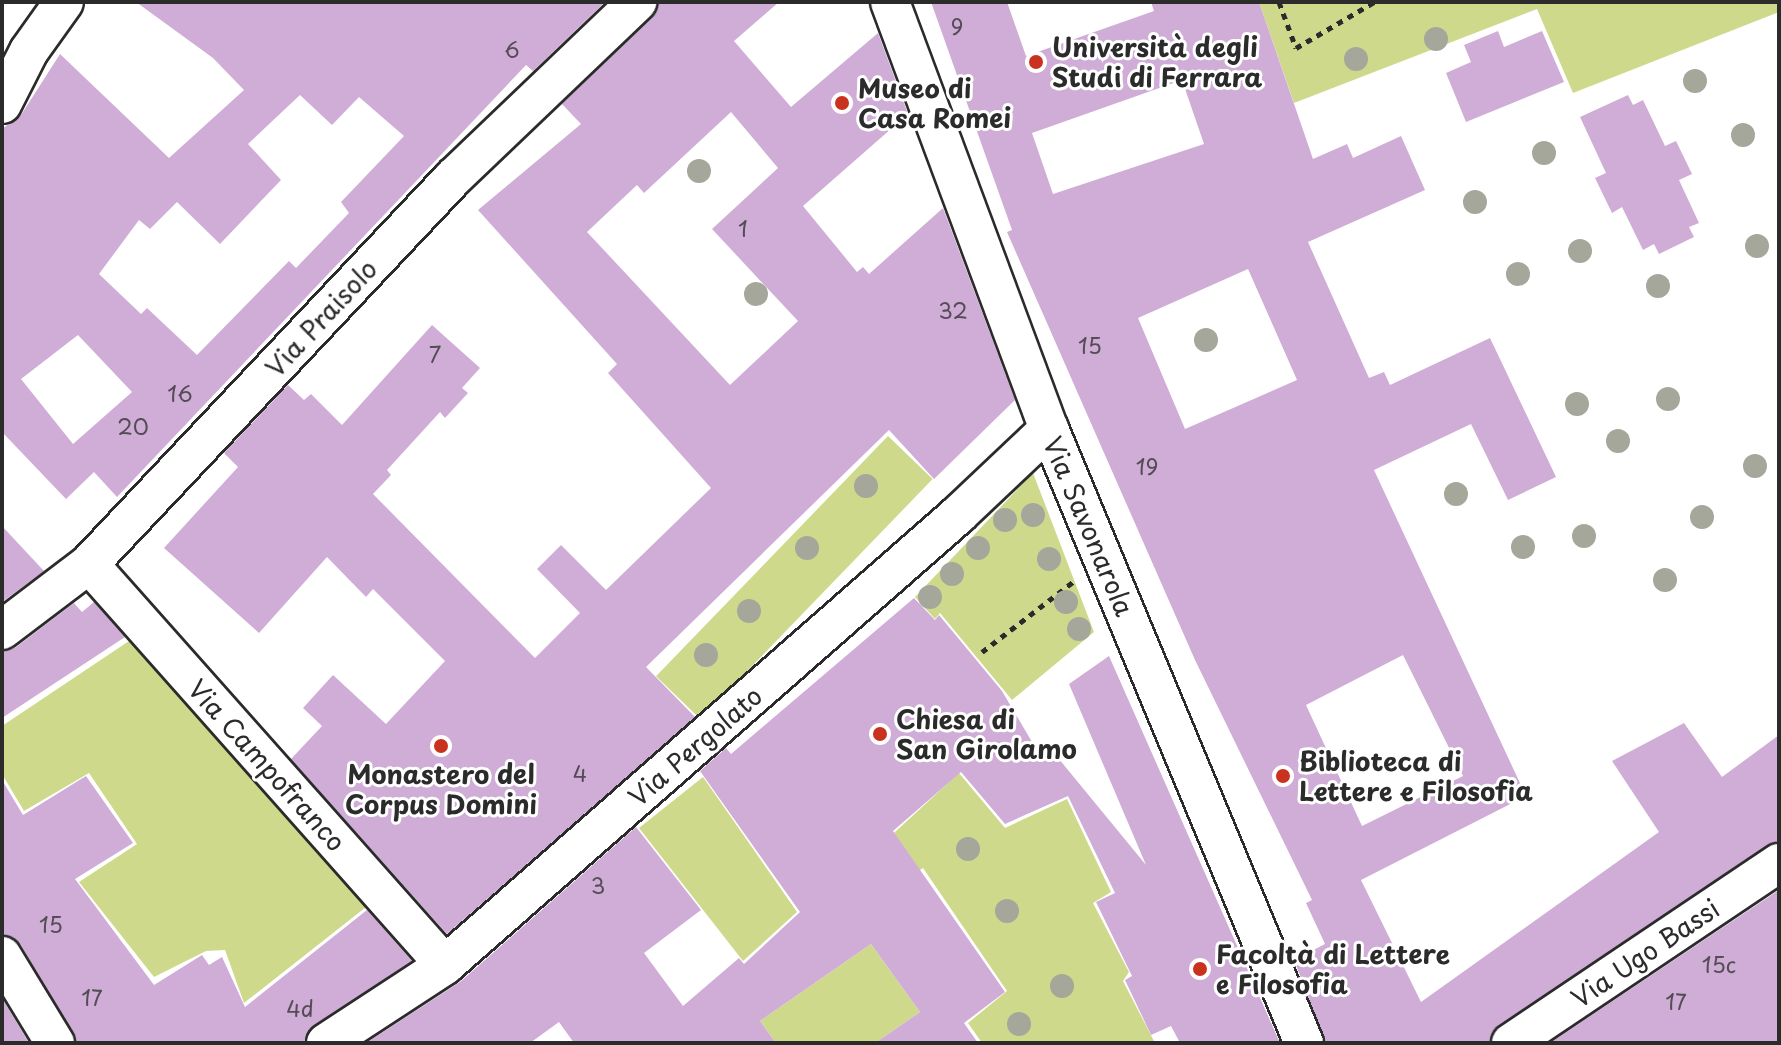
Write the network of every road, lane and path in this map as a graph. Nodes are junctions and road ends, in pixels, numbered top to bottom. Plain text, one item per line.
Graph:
1 (64, 2) edge
2 (637, 2) edge
3 (890, 2) edge
4 (1279, 2) edge
5 (1374, 2) edge
6 (2, 104) edge
7 (1049, 429) junction
8 (1103, 560) junction
9 (89, 564) junction
10 (2, 630) edge
11 (982, 652) dead end
12 (1779, 863) edge
13 (2, 956) edge
14 (445, 965) junction
15 (55, 1043) edge
16 (326, 1043) edge
17 (1304, 1043) edge
18 (1511, 1043) edge

1 - 6 street
2 - 9 street, Via Praisolo
3 - 7 street, Via Savonarola
4 - 5 path
7 - 8 street, Via Savonarola
7 - 14 street, Via Pergolato
8 - 11 path
8 - 17 street, Via Savonarola
9 - 10 street, Via Praisolo
9 - 14 street, Via Campofranco
12 - 18 street, Via Ugo Bassi
13 - 15 street
14 - 16 street, Via Pergolato

